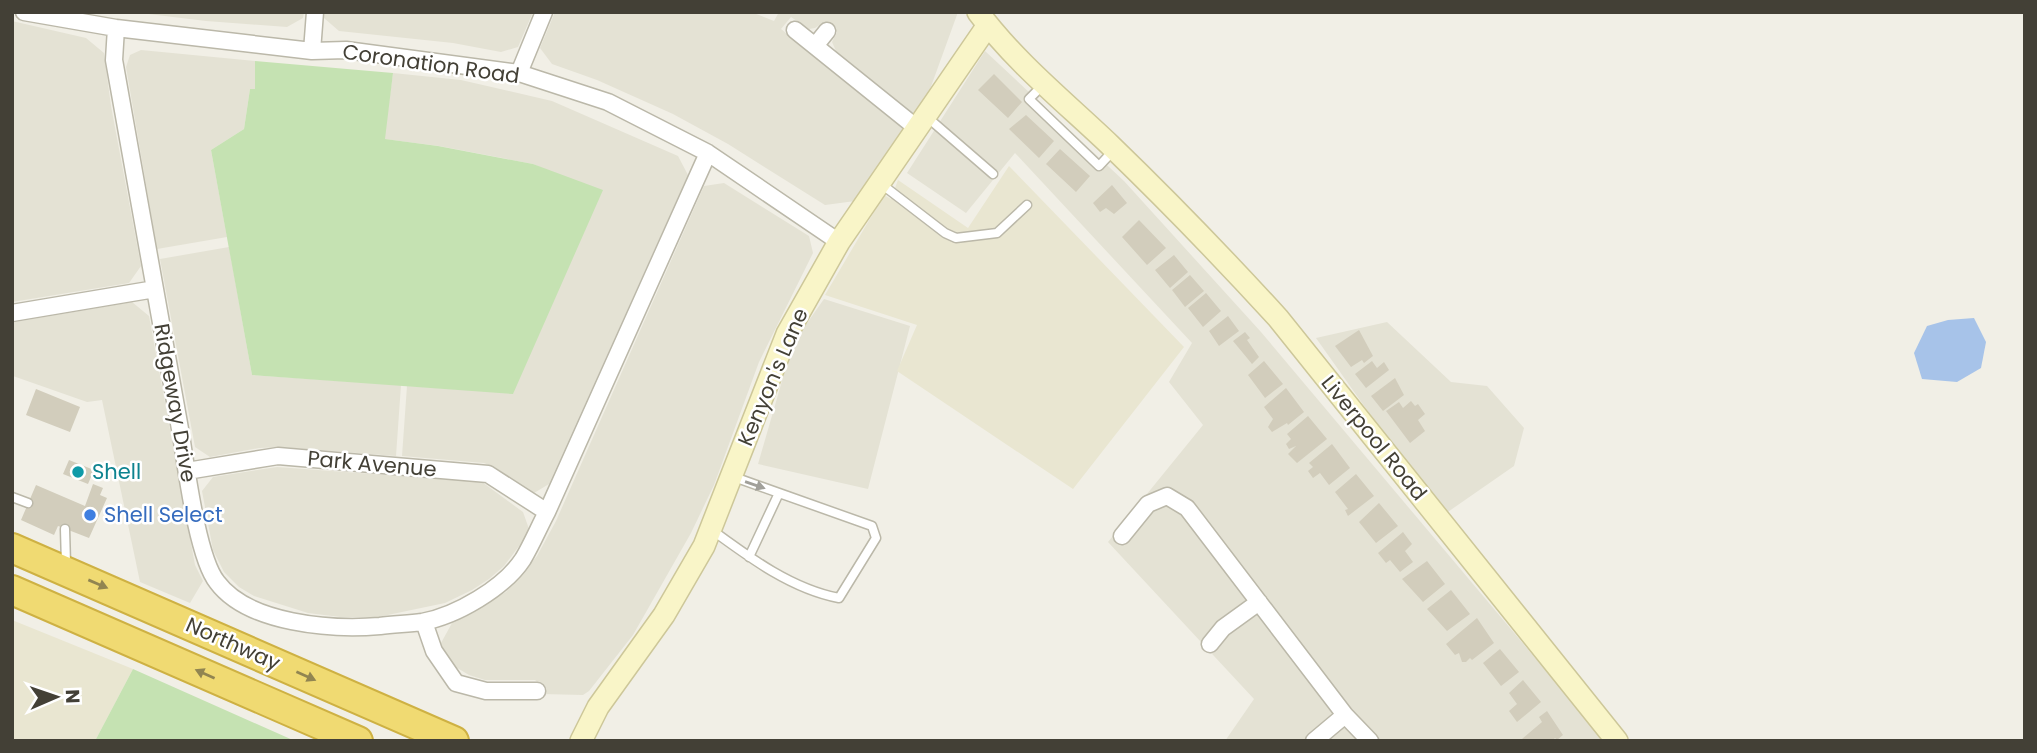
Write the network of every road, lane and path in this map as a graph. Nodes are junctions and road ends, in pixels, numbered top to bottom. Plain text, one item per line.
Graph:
1 (24, 12) edge
2 (315, 12) edge
3 (544, 12) edge
4 (983, 19) edge
5 (116, 28) junction
6 (795, 30) dead end
7 (827, 31) dead end
8 (815, 46) junction
9 (312, 51) junction
10 (519, 73) junction
11 (922, 123) junction
12 (708, 153) junction
13 (993, 174) dead end
14 (880, 183) junction
15 (1027, 205) dead end
16 (839, 242) junction
17 (155, 289) junction
18 (12, 313) edge
19 (187, 471) junction
20 (731, 477) junction
21 (779, 493) junction
22 (12, 497) edge
23 (29, 503) dead end
24 (547, 512) junction
25 (65, 528) dead end
26 (710, 529) junction
27 (1122, 536) dead end
28 (12, 548) edge
29 (749, 557) junction
30 (66, 570) junction
31 (12, 590) edge
32 (1259, 602) junction
33 (424, 622) junction
34 (1210, 644) dead end
35 (537, 691) dead end
36 (1345, 715) junction
37 (358, 741) edge
38 (454, 741) edge
39 (581, 741) edge
40 (1314, 741) edge
41 (1370, 741) edge
42 (1617, 741) edge

1 - 5 street, Coronation Road
2 - 9 street
3 - 10 street
4 - 11 main road, Kenyon's Lane
4 - 42 main road, Liverpool Road
5 - 9 street, Coronation Road
5 - 17 street, Ridgeway Drive
6 - 8 street
7 - 8 street
8 - 11 street
9 - 10 street, Coronation Road
10 - 12 street, Coronation Road
11 - 13 lane
11 - 14 main road, Kenyon's Lane
12 - 16 street, Coronation Road
12 - 24 street, Ridgeway Drive
14 - 15 lane
14 - 16 main road, Kenyon's Lane
16 - 20 main road, Kenyon's Lane
17 - 18 street
17 - 19 street, Ridgeway Drive
19 - 24 street, Park Avenue
19 - 33 street, Ridgeway Drive
20 -> 21 lane
20 - 26 main road, Kenyon's Lane
21 - 29 lane
21 - 29 lane
22 - 23 lane
24 - 33 street, Ridgeway Drive
25 - 30 lane
26 - 29 lane
26 - 39 main road, Kenyon's Lane
27 - 32 street
28 - 30 highway, Northway
30 -> 38 highway, Northway
37 -> 31 highway, Northway
32 - 34 street
32 - 36 street
33 - 35 street
36 - 40 street
36 - 41 street

